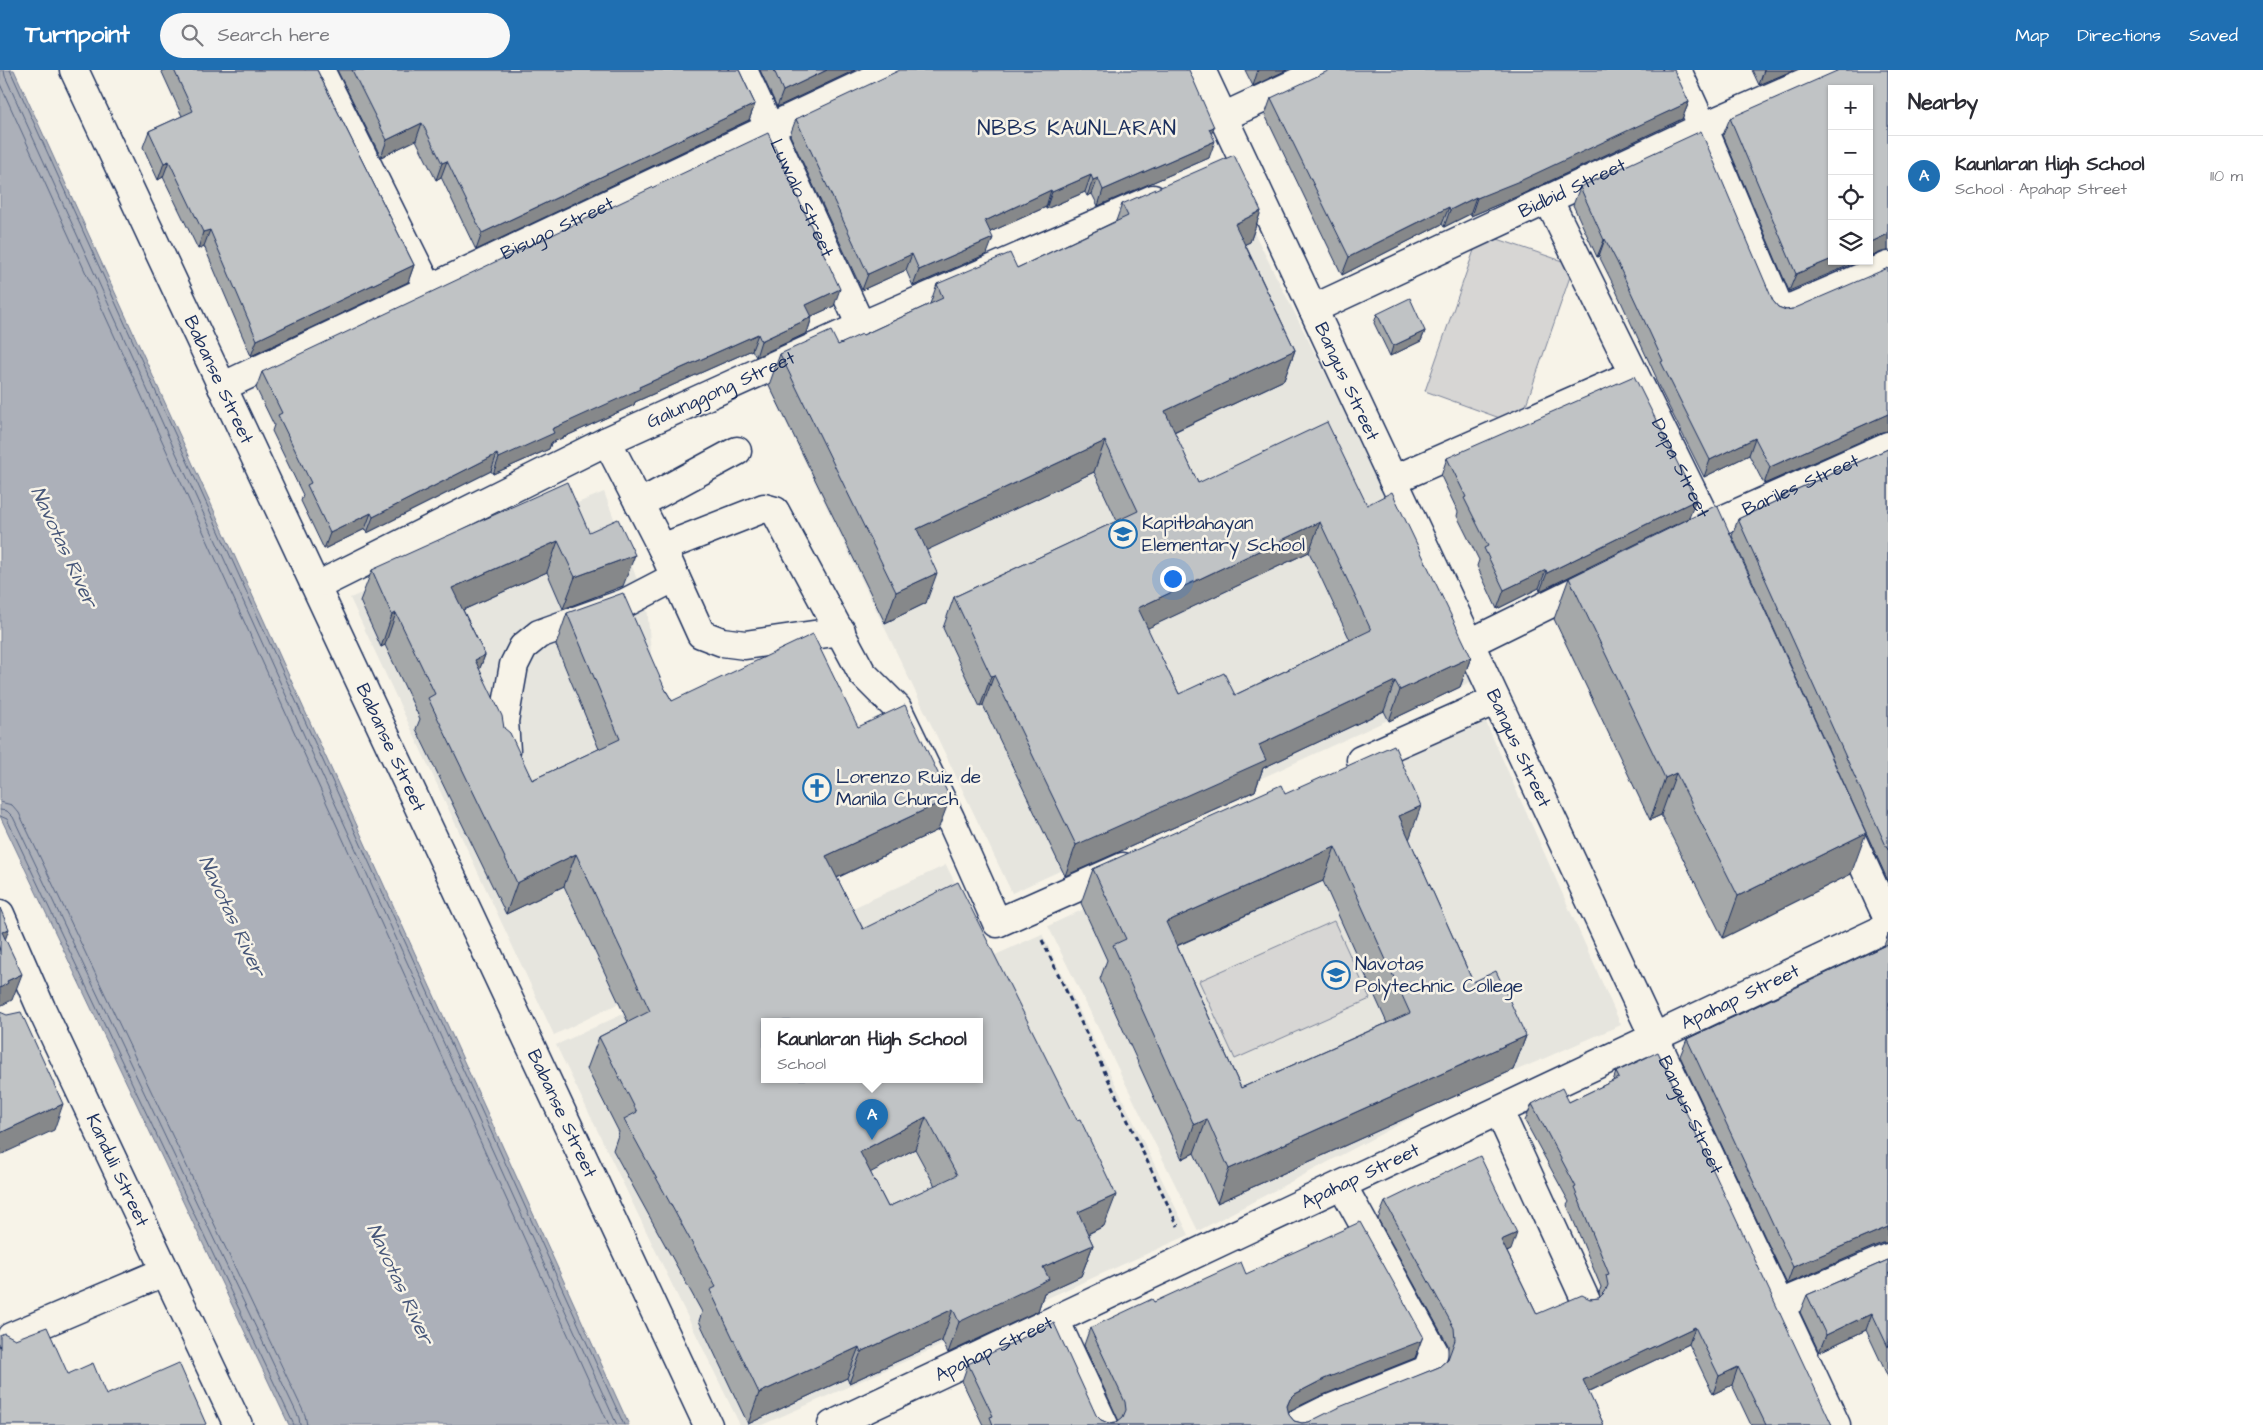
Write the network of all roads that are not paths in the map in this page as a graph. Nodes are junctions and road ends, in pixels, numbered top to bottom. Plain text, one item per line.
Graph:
1 (74, 70) edge
2 (320, 70) edge
3 (743, 70) edge
4 (892, 70) edge
5 (1201, 70) edge
6 (1324, 70) edge
7 (1677, 70) edge
8 (1833, 70) edge
9 (1223, 117) junction
10 (1704, 127) junction
11 (769, 128) junction
12 (1179, 187) edge
13 (1548, 199) junction
14 (1888, 266) edge
15 (429, 289) junction
16 (1313, 309) junction
17 (861, 326) junction
18 (1634, 374) junction
19 (222, 387) junction
20 (607, 441) junction
21 (1888, 446) edge
22 (737, 451) dead end
23 (1393, 480) junction
24 (639, 504) junction
25 (1710, 525) junction
26 (1674, 542) edge
27 (662, 548) junction
28 (1730, 570) edge
29 (1612, 573) edge
30 (676, 577) junction
31 (314, 582) junction
32 (841, 631) junction
33 (1470, 643) junction
34 (1496, 700) junction
35 (506, 751) edge
36 (1334, 772) edge
37 (1831, 794) edge
38 (1145, 857) edge
39 (0, 914) edge
40 (1888, 919) edge
41 (1888, 927) edge
42 (42, 1008) junction
43 (17, 1019) edge
44 (1655, 1038) junction
45 (1499, 1111) junction
46 (1342, 1185) junction
47 (1888, 1258) edge
48 (166, 1271) junction
49 (1586, 1301) edge
50 (1780, 1304) junction
51 (1056, 1320) junction
52 (10, 1337) edge
53 (1832, 1423) edge
54 (238, 1425) edge
55 (708, 1425) edge
56 (832, 1425) edge
57 (1104, 1425) edge
58 (1296, 1425) edge

1 - 19 street, Babanse Street
2 - 15 street
3 - 11 street, Luwalo Street
4 - 11 street, Bisugo Street
5 - 9 street, Bangus Street
6 - 9 street
7 - 10 street
8 - 10 street, Bidbid Street
9 - 16 street, Bangus Street
10 - 13 street, Bidbid Street
10 - 14 street
11 - 15 street, Bisugo Street
11 - 17 street, Luwalo Street
12 - 17 street, Galunggong Street
13 - 16 street, Bidbid Street
13 - 18 street, Dapa Street
15 - 19 street, Bisugo Street
16 - 23 street, Bangus Street
17 - 20 street, Galunggong Street
18 - 23 street
18 - 25 street, Dapa Street
19 - 31 street, Babanse Street
20 - 24 street
20 - 31 street, Galunggong Street
21 - 25 street, Bariles Street
22 - 24 street
23 - 33 street, Bangus Street
24 - 27 street
25 - 26 street, Bariles Street
25 - 28 street, Dapa Street
27 - 30 street
27 - 32 street
29 - 33 street
30 - 32 street
30 - 35 street
31 - 55 street, Babanse Street
32 - 38 street
33 - 34 street, Bangus Street
34 - 36 street
34 - 44 street, Bangus Street
37 - 40 street
39 - 42 street, Kanduli Street
41 - 44 street, Apahap Street
42 - 43 street
42 - 48 street, Kanduli Street
44 - 45 street, Apahap Street
44 - 50 street, Bangus Street
45 - 46 street, Apahap Street
45 - 49 street
46 - 51 street, Apahap Street
46 - 58 street
47 - 50 street
48 - 52 street
48 - 54 street, Kanduli Street
50 - 53 street, Bangus Street
51 - 56 street, Apahap Street
51 - 57 street

